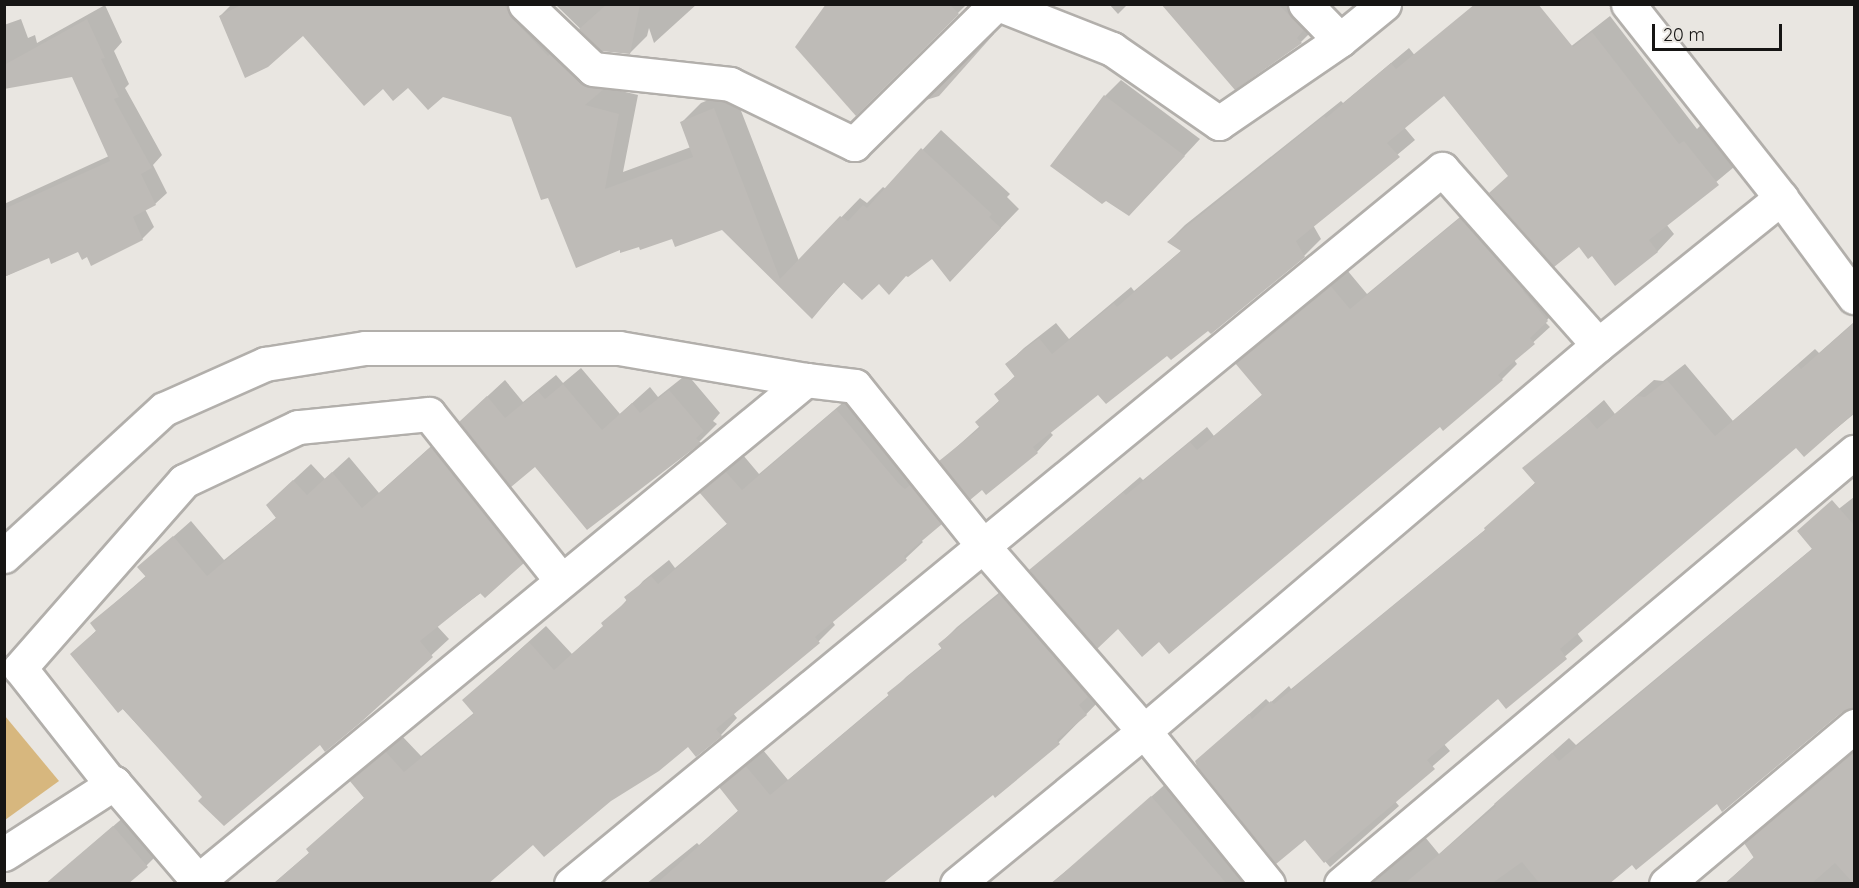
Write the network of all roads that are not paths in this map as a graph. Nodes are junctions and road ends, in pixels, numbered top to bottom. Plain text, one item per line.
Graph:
1 (525, 4) edge
2 (997, 4) edge
3 (1305, 4) edge
4 (1384, 4) edge
5 (1628, 4) edge
6 (1340, 40) junction
7 (1781, 198) junction
8 (1854, 297) edge
9 (1598, 345) junction
10 (806, 380) junction
11 (1854, 452) edge
12 (983, 546) junction
13 (4, 556) edge
14 (561, 580) junction
15 (1854, 726) edge
16 (1144, 730) junction
17 (114, 783) junction
18 (4, 854) edge
19 (199, 882) edge
20 (571, 884) edge
21 (957, 884) edge
22 (1268, 884) edge
23 (1341, 884) edge
24 (1666, 884) edge

1 - 2 street
2 - 6 street
3 - 6 street
4 - 6 street
5 - 7 street
7 - 8 street
7 - 9 street
9 - 12 street
9 - 16 street
10 - 12 street
10 - 13 street
10 - 14 street
11 - 23 street
12 - 16 street
12 - 20 street
14 - 17 street
14 - 19 street
15 - 24 street
16 - 21 street
16 - 22 street
17 - 18 street
17 - 19 street

